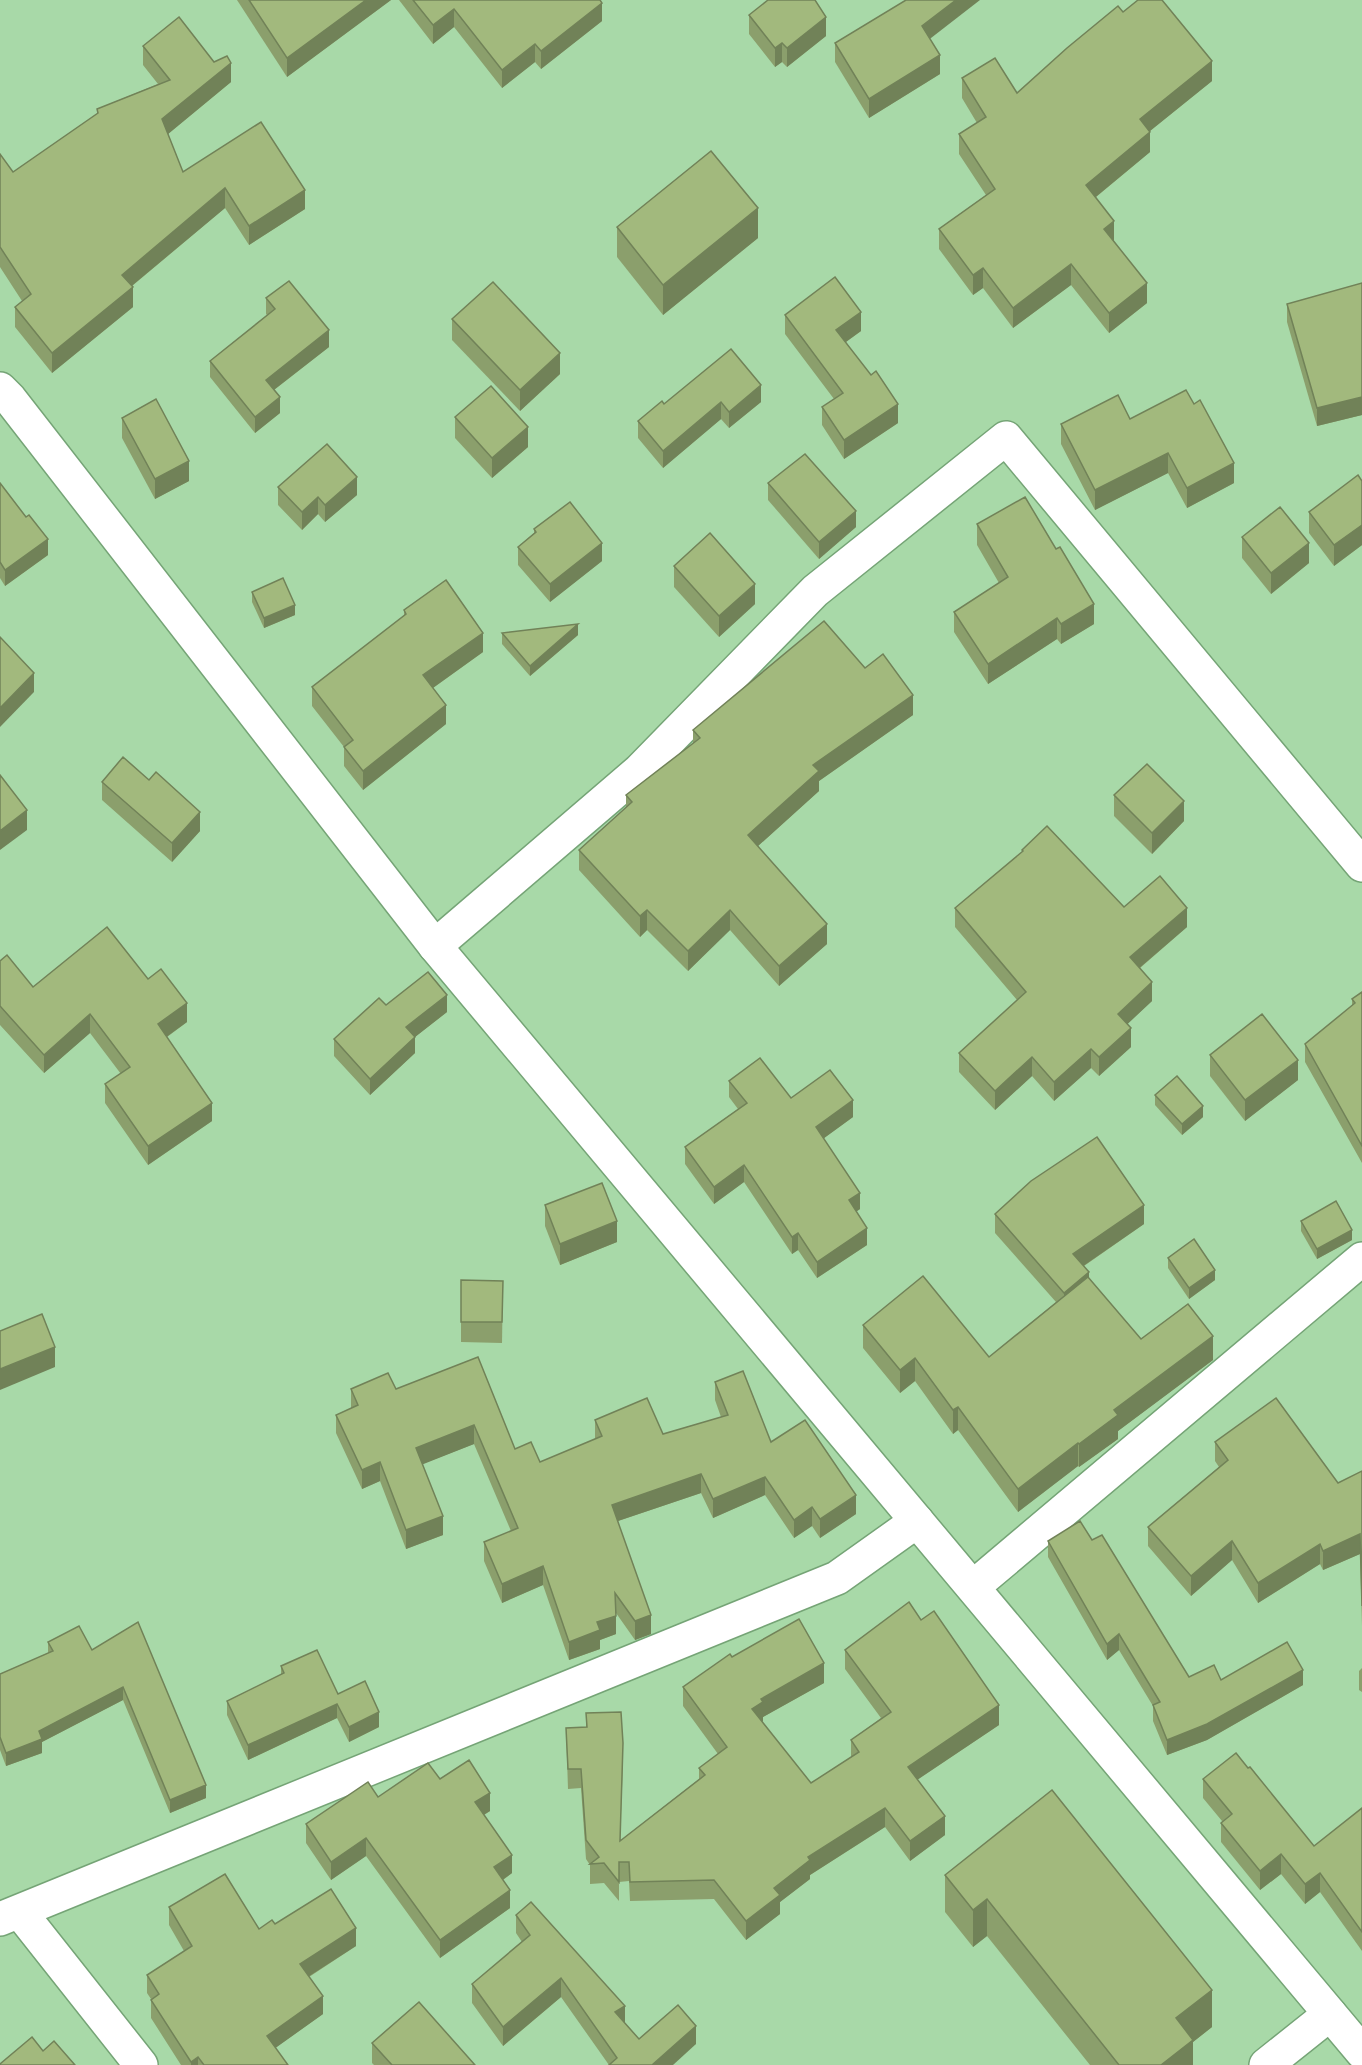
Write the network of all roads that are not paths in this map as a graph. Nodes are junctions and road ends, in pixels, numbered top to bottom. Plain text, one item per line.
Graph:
1 (0, 389) edge
2 (1362, 865) edge
3 (435, 946) junction
4 (1362, 1259) edge
5 (917, 1521) junction
6 (973, 1587) junction
7 (10, 1915) edge
8 (1330, 2014) junction
9 (1362, 2052) edge
10 (141, 2065) edge
11 (1266, 2065) edge

1 - 3 street
2 - 3 street
3 - 5 street
4 - 6 street
5 - 6 street
5 - 7 street
6 - 8 street
7 - 10 street
8 - 9 street
8 - 11 street

